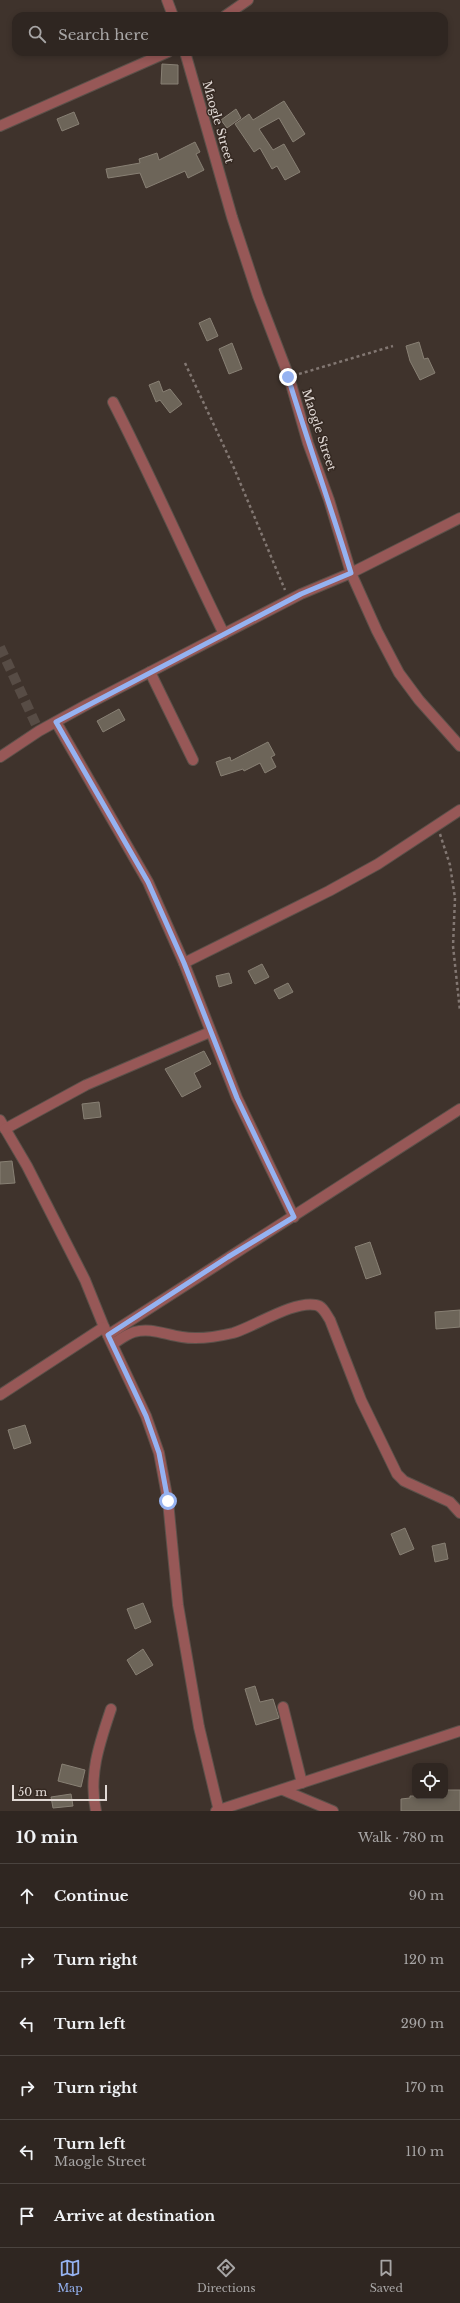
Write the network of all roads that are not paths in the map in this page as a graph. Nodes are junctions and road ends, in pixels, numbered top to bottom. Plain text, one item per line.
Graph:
1 (167, 0) edge
2 (248, 0) edge
3 (172, 12) edge
4 (231, 12) edge
5 (159, 56) edge
6 (186, 56) edge
7 (0, 126) edge
8 (113, 402) dead end
9 (460, 518) edge
10 (351, 573) junction
11 (224, 634) junction
12 (150, 672) junction
13 (56, 722) junction
14 (460, 746) edge
15 (0, 757) edge
16 (192, 760) dead end
17 (460, 810) edge
18 (184, 963) junction
19 (210, 1032) junction
20 (460, 1109) edge
21 (3, 1125) edge
22 (294, 1217) junction
23 (108, 1335) junction
24 (0, 1395) edge
25 (460, 1514) edge
26 (283, 1708) dead end
27 (111, 1709) dead end
28 (460, 1731) edge
29 (302, 1783) junction
30 (283, 1790) junction
31 (96, 1811) edge
32 (218, 1811) edge
33 (333, 1811) edge

1 - 3 street
2 - 4 street
5 - 7 street
6 - 10 street, Maogle Street
8 - 11 street
9 - 10 street
10 - 11 street
10 - 14 street, Maogle Street
11 - 12 street
12 - 13 street
12 - 16 street
13 - 15 street
13 - 18 street
17 - 18 street
18 - 19 street
19 - 21 street
19 - 22 street
20 - 22 street
21 - 23 street
22 - 23 street
23 - 24 street
23 - 25 street
23 - 32 street
26 - 29 street
27 - 31 street
28 - 29 street
29 - 30 street
30 - 32 street
30 - 33 street

